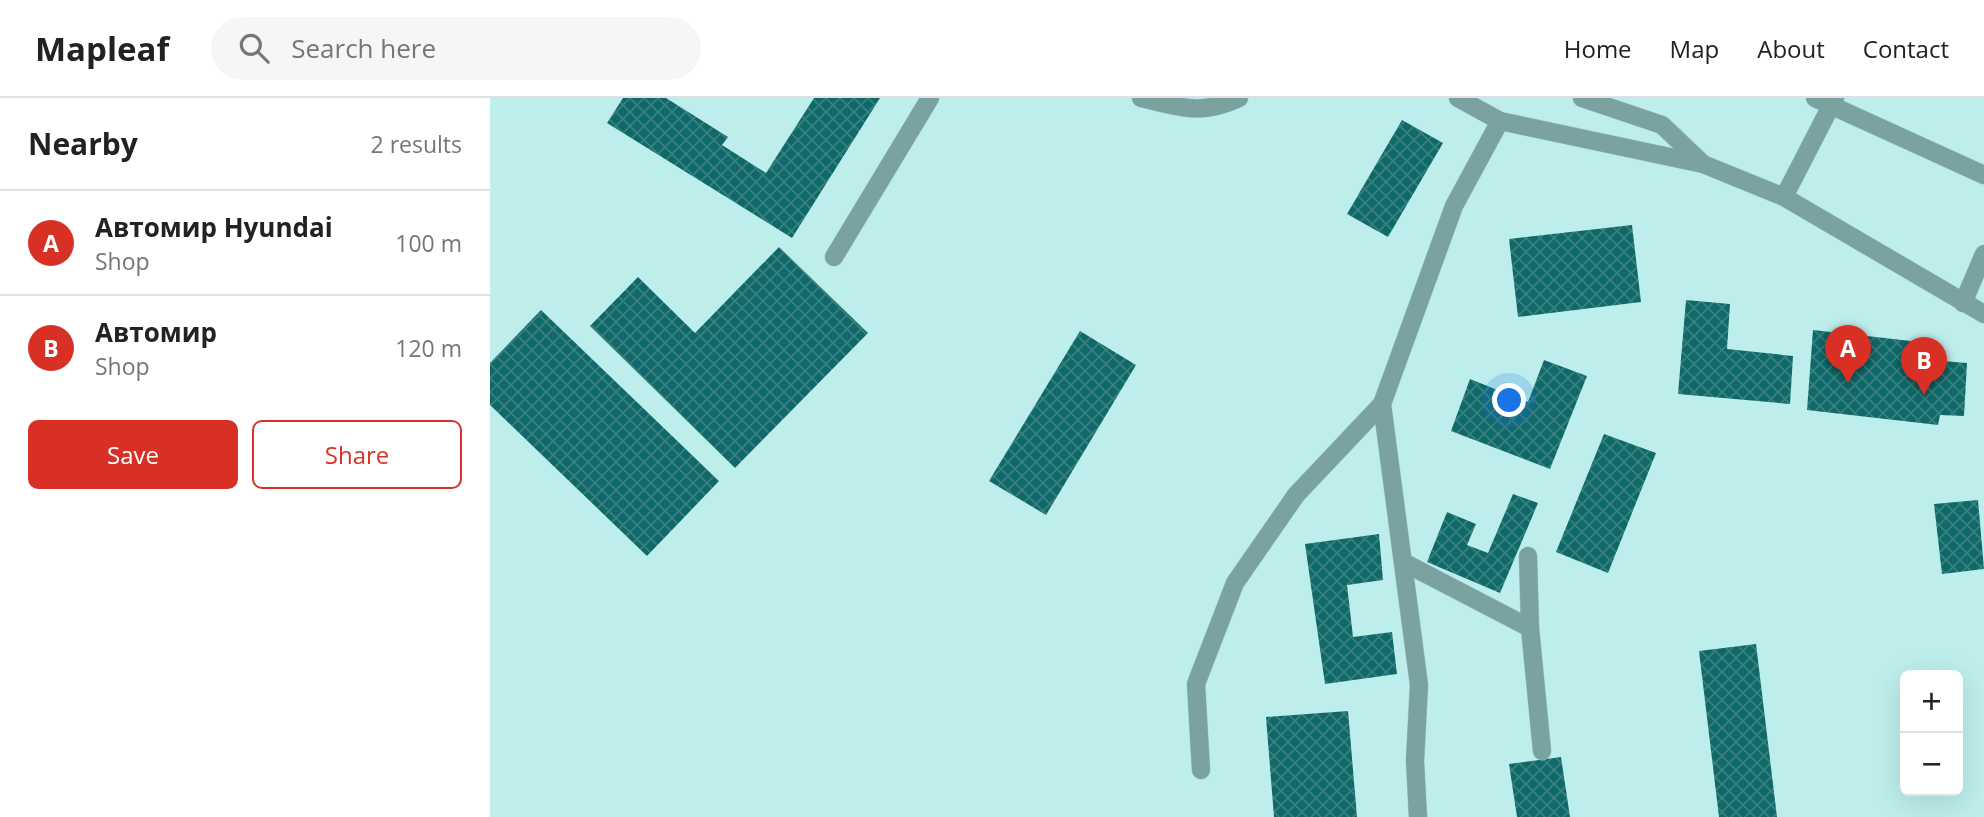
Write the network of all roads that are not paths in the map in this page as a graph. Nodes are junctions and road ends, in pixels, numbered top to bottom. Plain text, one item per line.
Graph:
1 (930, 98) edge
2 (1141, 98) edge
3 (1238, 98) edge
4 (1458, 98) edge
5 (1582, 98) edge
6 (1815, 98) edge
7 (1833, 102) edge
8 (1500, 121) junction
9 (1703, 164) junction
10 (1984, 175) edge
11 (1784, 197) junction
12 (1984, 254) edge
13 (834, 257) dead end
14 (1963, 303) junction
15 (1984, 314) edge
16 (1382, 404) junction
17 (1528, 556) dead end
18 (1403, 562) junction
19 (1530, 628) junction
20 (1542, 751) dead end
21 (1201, 770) dead end
22 (1418, 817) edge

1 - 13 lane
2 - 3 lane
4 - 8 lane
5 - 9 lane
6 - 7 lane
7 - 10 lane
7 - 11 lane
8 - 9 lane
8 - 16 lane
9 - 11 lane
11 - 14 lane
12 - 14 lane
14 - 15 lane
16 - 18 lane
16 - 21 lane
17 - 19 lane
18 - 19 lane
18 - 22 lane
19 - 20 lane

